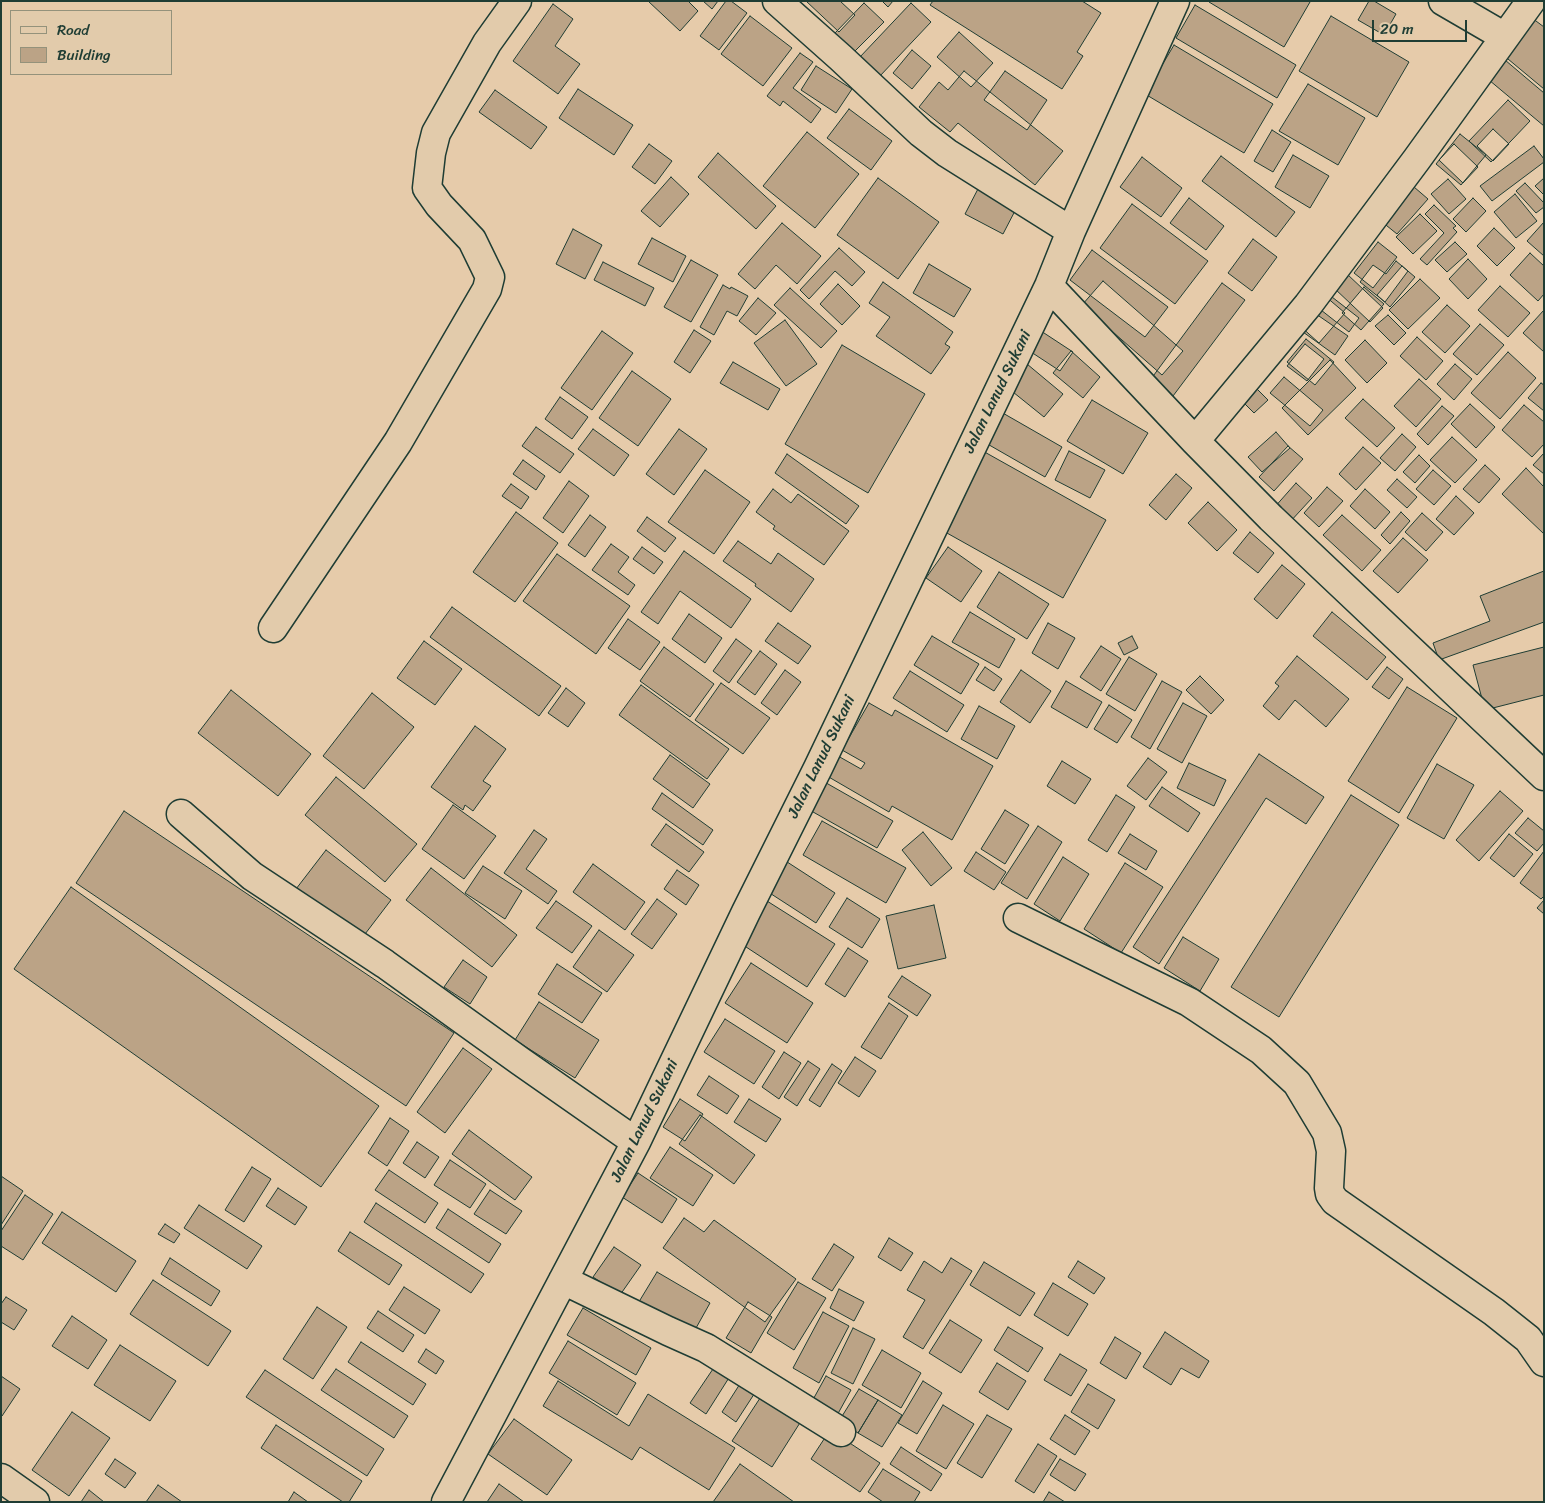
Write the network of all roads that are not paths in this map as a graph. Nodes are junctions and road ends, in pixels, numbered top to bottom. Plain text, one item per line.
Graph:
1 (517, 1) edge
2 (777, 1) edge
3 (1175, 1) edge
4 (1444, 1) edge
5 (1534, 10) edge
6 (1505, 37) junction
7 (1071, 231) junction
8 (1049, 286) junction
9 (1195, 441) junction
10 (273, 628) dead end
11 (1544, 776) edge
12 (181, 814) dead end
13 (1018, 918) dead end
14 (636, 1142) junction
15 (563, 1280) junction
16 (1544, 1362) edge
17 (841, 1432) dead end
18 (1, 1478) edge
19 (35, 1502) edge
20 (446, 1502) edge

1 - 10 street
2 - 7 street
3 - 7 street, Jalan Lanud Sukani
4 - 6 street
5 - 6 street
6 - 9 street
7 - 8 street, Jalan Lanud Sukani
8 - 9 street
8 - 14 street, Jalan Lanud Sukani
9 - 11 street
12 - 14 street
13 - 16 street
14 - 15 street, Jalan Lanud Sukani
15 - 17 street
15 - 20 street, Jalan Lanud Sukani
18 - 19 street

